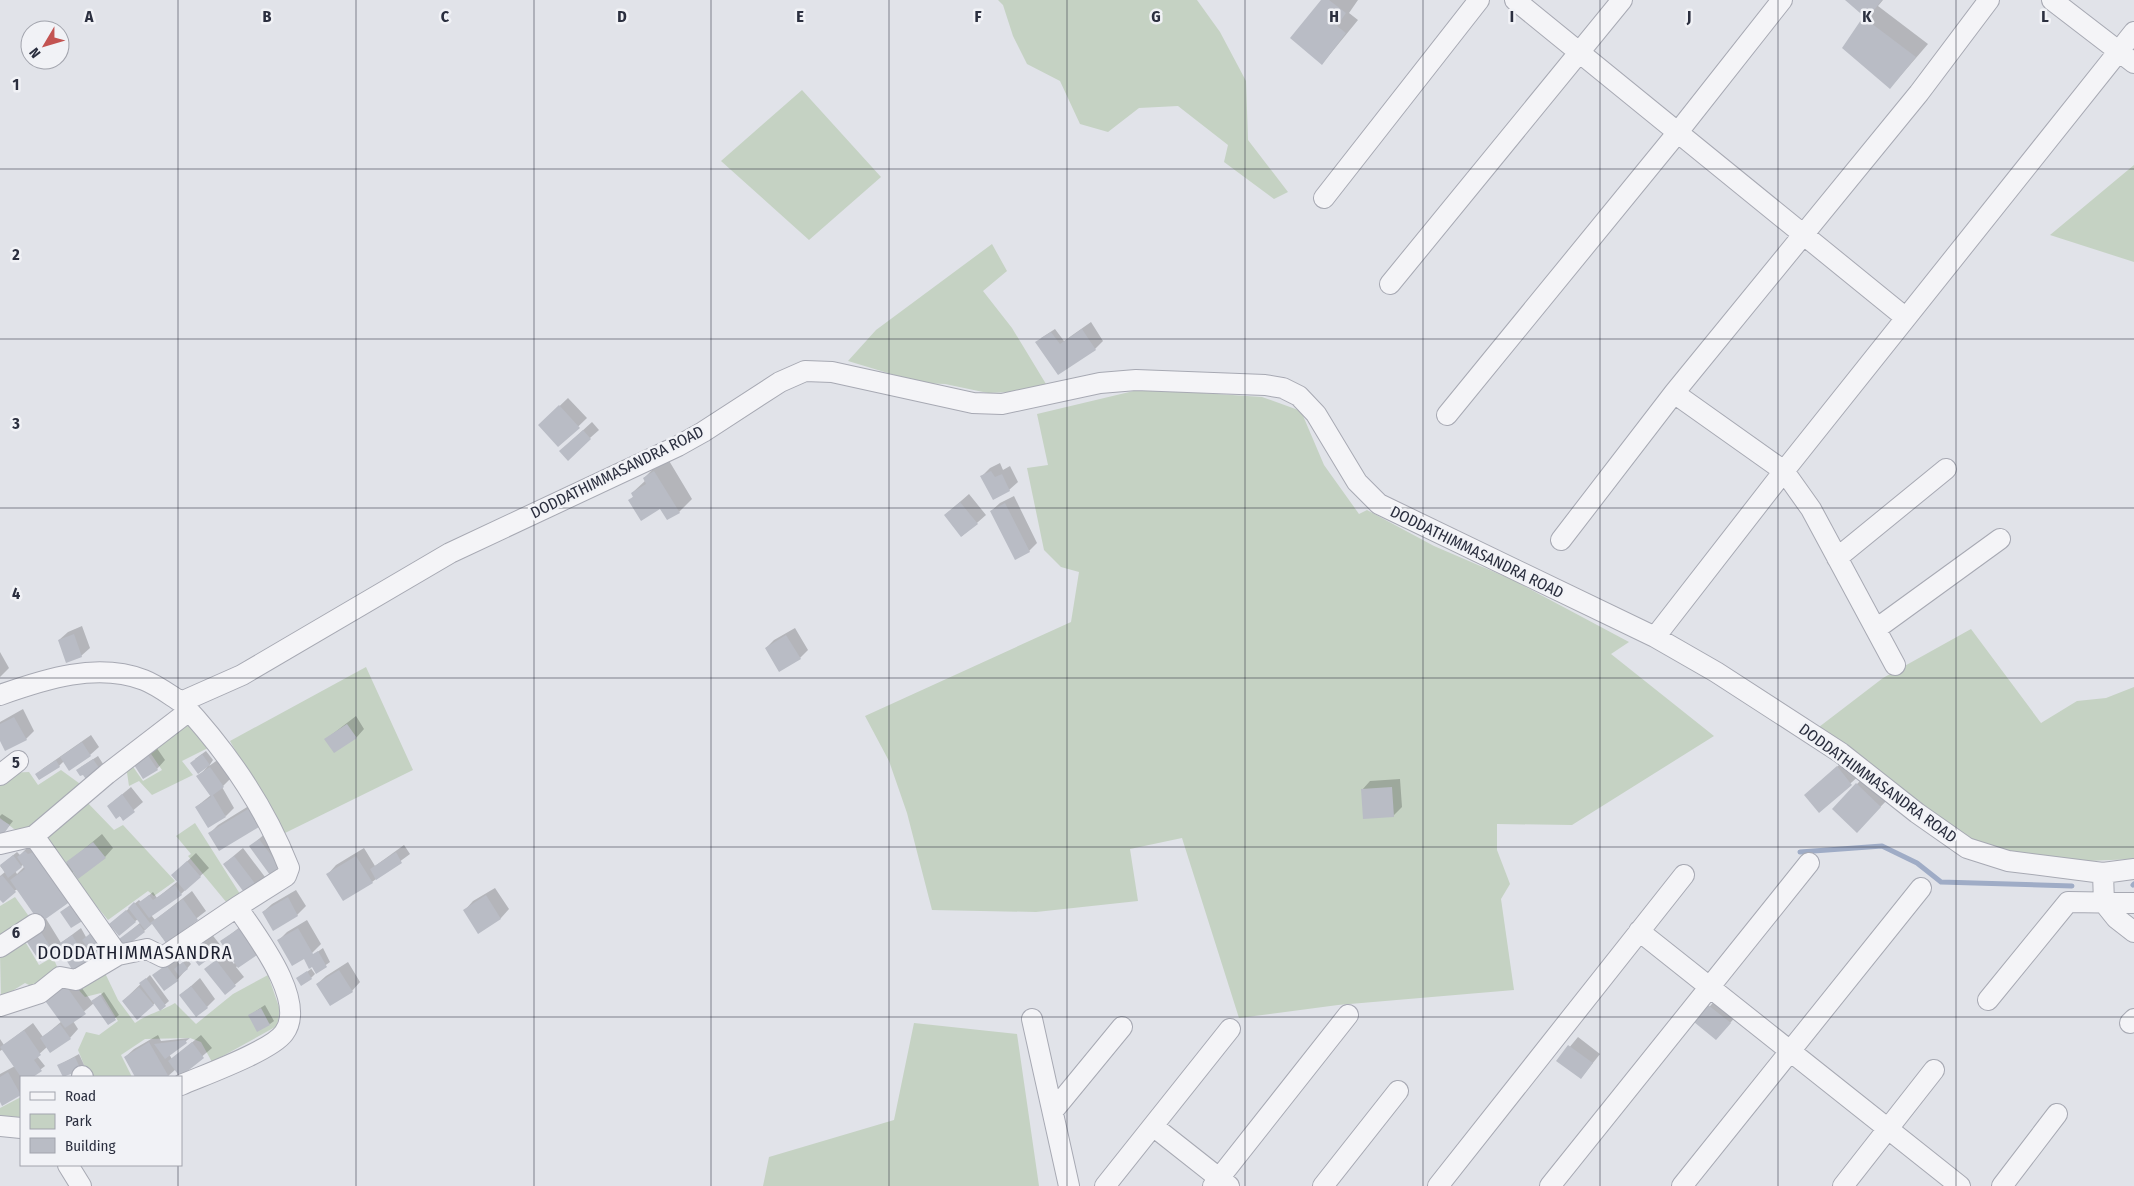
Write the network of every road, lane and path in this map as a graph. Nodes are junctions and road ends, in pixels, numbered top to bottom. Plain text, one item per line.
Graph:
1 (1479, 0) edge
2 (1515, 0) edge
3 (1622, 0) edge
4 (1782, 0) edge
5 (1989, 0) edge
6 (2052, 0) edge
7 (2134, 32) edge
8 (1580, 53) junction
9 (2126, 57) edge
10 (1678, 132) junction
11 (1324, 198) dead end
12 (1803, 234) junction
13 (1390, 284) dead end
14 (1906, 318) junction
15 (1674, 393) junction
16 (1447, 415) dead end
17 (1946, 469) dead end
18 (1784, 471) junction
19 (2000, 538) dead end
20 (1561, 540) dead end
21 (1837, 558) junction
22 (1876, 630) junction
23 (1655, 637) junction
24 (1894, 665) dead end
25 (0, 695) edge
26 (185, 707) junction
27 (18, 761) dead end
28 (0, 775) edge
29 (34, 836) junction
30 (0, 844) edge
31 (1809, 863) dead end
32 (2134, 869) edge
33 (2103, 873) junction
34 (1684, 875) dead end
35 (1921, 888) dead end
36 (2104, 903) junction
37 (2134, 903) edge
38 (237, 906) junction
39 (35, 924) dead end
40 (1639, 931) junction
41 (2134, 932) edge
42 (0, 947) edge
43 (118, 955) junction
44 (1708, 986) junction
45 (1988, 1000) dead end
46 (0, 1004) edge
47 (1348, 1015) dead end
48 (1032, 1019) dead end
49 (1122, 1026) dead end
50 (1230, 1029) dead end
51 (1790, 1051) junction
52 (1934, 1070) dead end
53 (182, 1085) edge
54 (1398, 1090) dead end
55 (1053, 1111) junction
56 (2057, 1114) dead end
57 (0, 1126) edge
58 (1153, 1126) junction
59 (20, 1128) edge
60 (1888, 1129) junction
61 (69, 1166) edge
62 (1220, 1183) edge
63 (81, 1186) edge
64 (1069, 1186) edge
65 (1105, 1186) edge
66 (1323, 1186) edge
67 (1438, 1186) edge
68 (1550, 1186) edge
69 (1682, 1186) edge
70 (1843, 1186) edge
71 (1960, 1186) edge
72 (2002, 1186) edge

1 - 11 street
2 - 8 street
3 - 8 street
4 - 10 street
5 - 12 street
6 - 9 street
7 - 9 street
8 - 10 street
8 - 13 street
9 - 14 street
10 - 12 street
10 - 16 street
12 - 14 street
12 - 15 street
14 - 18 street
15 - 18 street
15 - 20 street
17 - 21 street
18 - 21 street
18 - 23 street
19 - 22 street
21 - 22 street
22 - 24 street
23 - 26 street, DODDATHIMMASANDRA ROAD
23 - 33 street, DODDATHIMMASANDRA ROAD
25 - 26 street
26 - 29 street, DODDATHIMMASANDRA ROAD
26 - 38 street
27 - 28 street
29 - 30 street
29 - 43 street
31 - 44 street
32 - 33 street, DODDATHIMMASANDRA ROAD
33 - 36 street
34 - 40 street
35 - 51 street
36 - 37 street
36 - 41 street
36 - 45 street
38 - 43 street
38 - 53 street
39 - 42 street
40 - 44 street
40 - 67 street
43 - 46 street
44 - 51 street
44 - 68 street
47 - 62 street
48 - 55 street
49 - 55 street
50 - 58 street
51 - 60 street
51 - 69 street
52 - 60 street
54 - 66 street
55 - 64 street
56 - 72 street
57 - 59 street
58 - 62 street
58 - 65 street
60 - 70 street
60 - 71 street
61 - 63 street

